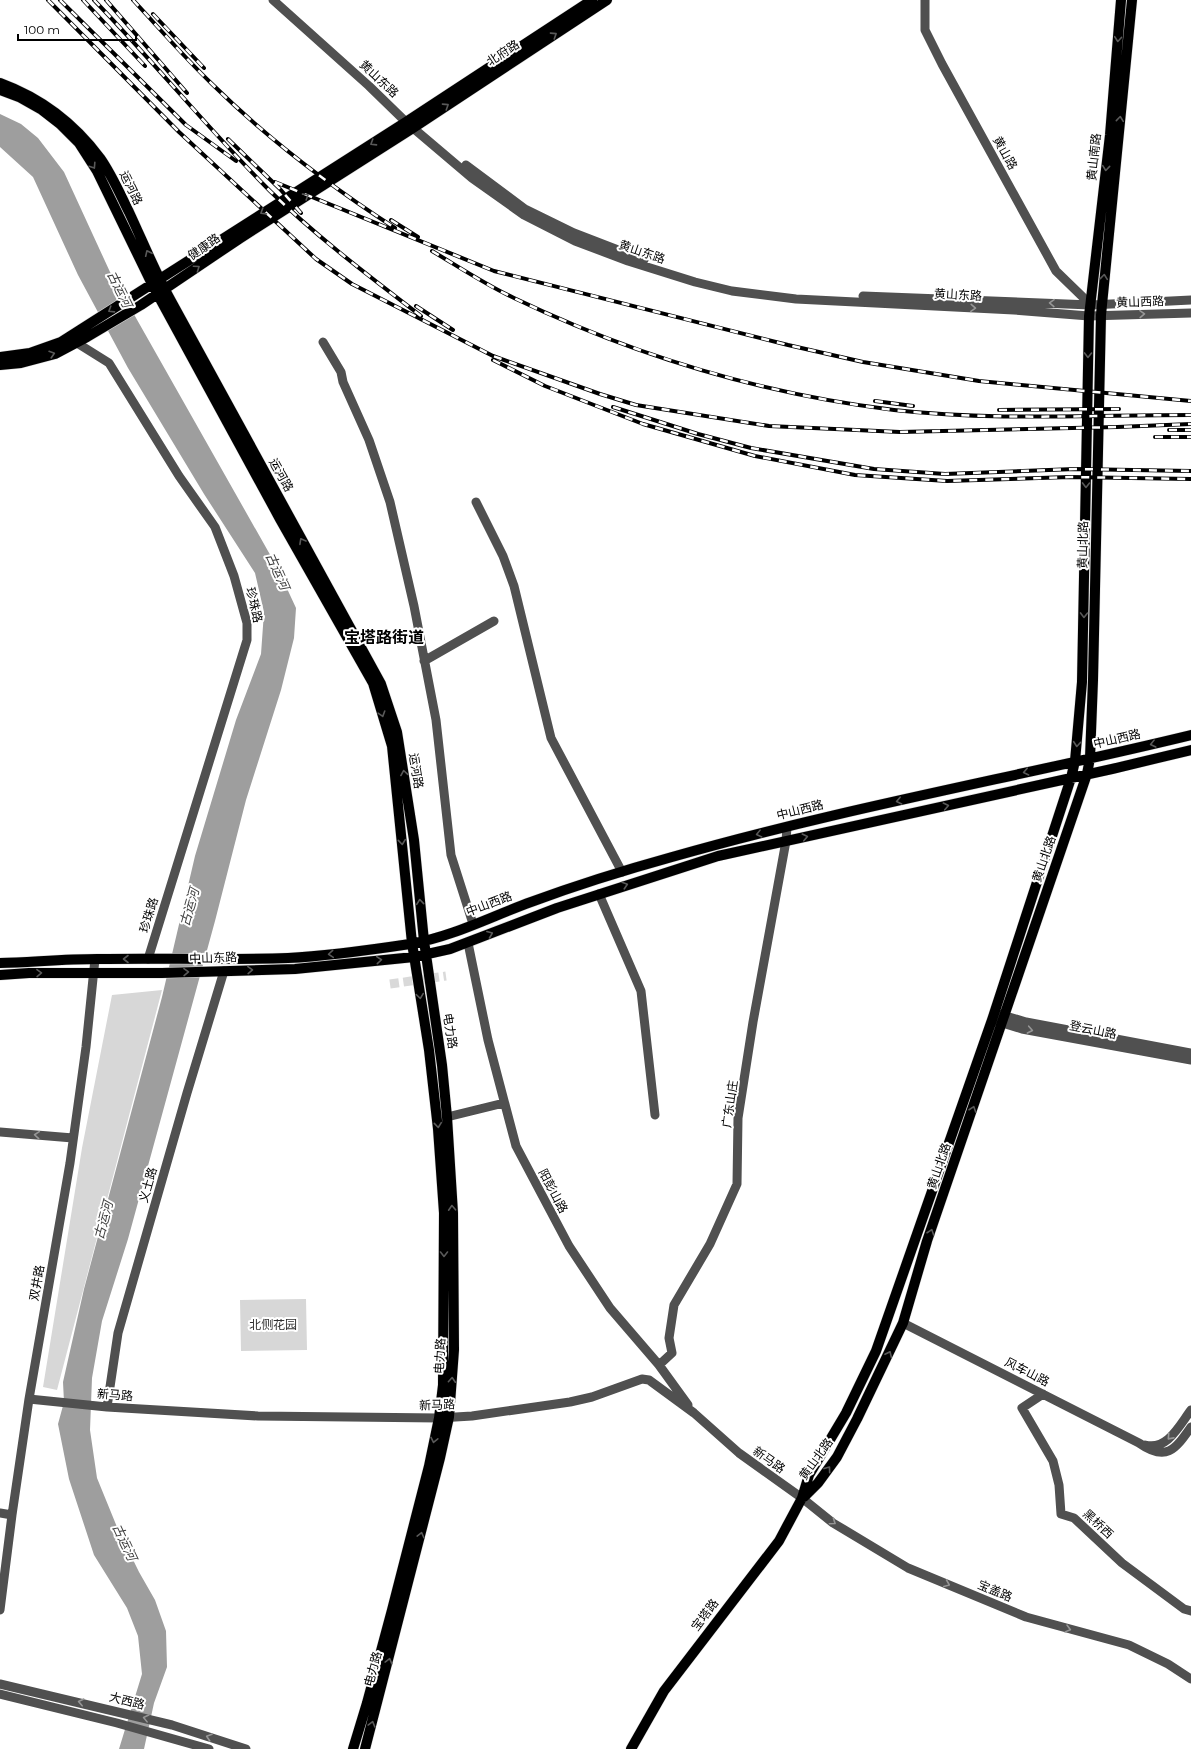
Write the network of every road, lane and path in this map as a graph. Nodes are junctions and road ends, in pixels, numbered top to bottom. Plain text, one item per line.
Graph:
1 (273, 0) edge
2 (282, 0) edge
3 (592, 0) edge
4 (607, 0) edge
5 (925, 0) edge
6 (1121, 0) edge
7 (1132, 0) edge
8 (0, 83) edge
9 (0, 90) edge
10 (412, 123) junction
11 (156, 281) junction
12 (162, 292) junction
13 (1191, 300) edge
14 (1102, 304) junction
15 (1091, 305) junction
16 (1191, 313) edge
17 (1101, 315) junction
18 (1089, 316) junction
19 (323, 342) dead end
20 (77, 343) junction
21 (0, 357) edge
22 (0, 365) edge
23 (476, 502) dead end
24 (494, 621) dead end
25 (424, 661) junction
26 (1191, 735) edge
27 (1191, 750) edge
28 (1090, 758) junction
29 (1075, 761) junction
30 (1087, 774) junction
31 (1071, 778) junction
32 (787, 827) junction
33 (786, 841) junction
34 (622, 872) junction
35 (599, 894) junction
36 (473, 924) junction
37 (424, 941) junction
38 (412, 943) junction
39 (468, 943) junction
40 (426, 955) junction
41 (414, 957) junction
42 (95, 959) junction
43 (148, 959) junction
44 (0, 963) edge
45 (224, 971) junction
46 (95, 972) junction
47 (0, 975) edge
48 (998, 1018) junction
49 (1191, 1053) edge
50 (1191, 1060) edge
51 (504, 1103) junction
52 (655, 1115) dead end
53 (447, 1117) junction
54 (0, 1132) edge
55 (73, 1138) junction
56 (903, 1323) junction
57 (659, 1365) junction
58 (1043, 1394) junction
59 (29, 1399) junction
60 (108, 1407) junction
61 (1191, 1410) edge
62 (694, 1413) junction
63 (444, 1417) junction
64 (1191, 1427) edge
65 (1139, 1443) junction
66 (802, 1498) junction
67 (0, 1513) edge
68 (12, 1515) junction
69 (0, 1610) edge
70 (1191, 1610) edge
71 (1191, 1667) edge
72 (1182, 1674) junction
73 (1191, 1680) edge
74 (0, 1684) edge
75 (0, 1694) edge
76 (208, 1749) edge
77 (246, 1749) edge
78 (353, 1749) edge
79 (365, 1749) edge
80 (631, 1749) edge

1 - 10 street, 黄山东路
2 - 10 street, 黄山东路
3 - 10 main road, 北府路
10 -> 4 main road, 北府路
5 - 15 street, 黄山路
6 -> 15 main road, 黄山南路
14 -> 7 main road, 黄山南路
11 -> 8 main road, 运河路
9 -> 11 main road, 运河路
10 -> 11 main road, 健康路
12 -> 10 main road, 健康路
15 -> 10 street, 黄山东路
10 -> 18 street, 黄山东路
11 - 12 main road, 运河路
11 -> 21 main road, 健康路
12 - 20 main road, 健康路
37 -> 12 main road, 运河路
12 -> 38 main road, 运河路
13 - 14 street, 黄山西路
14 - 15 street, 黄山西路
14 - 17 main road, 黄山南路
15 - 18 main road, 黄山南路
17 -> 16 street, 黄山西路
17 - 18 street, 黄山西路
17 - 28 main road, 黄山北路
18 -> 29 main road, 黄山北路
19 - 25 street
22 -> 20 main road, 健康路
20 - 43 street, 珍珠路
23 - 34 street
24 - 25 street
25 - 36 street
26 -> 28 main road, 中山西路
27 - 30 main road
28 - 29 main road, 中山西路
28 - 30 main road, 黄山北路
29 - 31 main road, 黄山北路
29 -> 32 main road, 中山西路
30 - 31 main road
30 - 48 main road, 黄山北路
33 -> 31 main road
31 - 48 main road, 黄山北路
32 - 33 street, 广东山庄
32 -> 34 main road, 中山西路
35 -> 33 main road
33 - 57 street, 广东山庄
34 - 36 main road, 中山西路
39 -> 35 main road
35 - 52 street
36 - 37 main road, 中山西路
37 - 38 main road, 中山东路
37 - 40 main road, 运河路
38 - 41 main road, 运河路
38 -> 43 main road, 中山东路
39 - 40 main road
39 - 51 street, 阳彭山路
40 - 41 main road, 中山东路
40 - 53 main road, 电力路
45 -> 41 main road, 中山东路
41 -> 63 main road, 电力路
43 -> 42 main road, 中山东路
42 - 44 main road, 中山东路
42 - 46 street, 双井路
46 -> 45 main road, 中山东路
45 - 60 street, 义土路
47 -> 46 main road, 中山东路
46 - 55 street, 双井路
48 - 49 street, 登云山路
48 -> 50 street, 登云山路
56 -> 48 main road, 黄山北路
48 - 66 main road, 黄山北路
51 - 53 street
51 - 57 street, 阳彭山路
63 -> 53 main road, 电力路
55 -> 54 street
55 - 59 street, 双井路
56 - 58 street, 风车山路
66 -> 56 main road, 黄山北路
57 - 62 street, 阳彭山路
58 - 65 street, 风车山路
58 - 70 street, 黑桥西
59 - 60 street, 新马路
59 - 68 street, 双井路
60 - 63 street, 新马路
61 -> 65 street
62 - 63 street, 新马路
62 - 66 street, 新马路
63 -> 78 main road, 电力路
79 -> 63 main road, 电力路
64 - 65 street, 风车山路
66 -> 72 street, 宝盖路
66 - 80 main road, 宝塔路
67 - 68 street
68 - 69 street, 双井路
71 - 72 street
72 - 73 street, 宝盖路
77 -> 74 street, 大西路
75 - 76 street, 大西路

